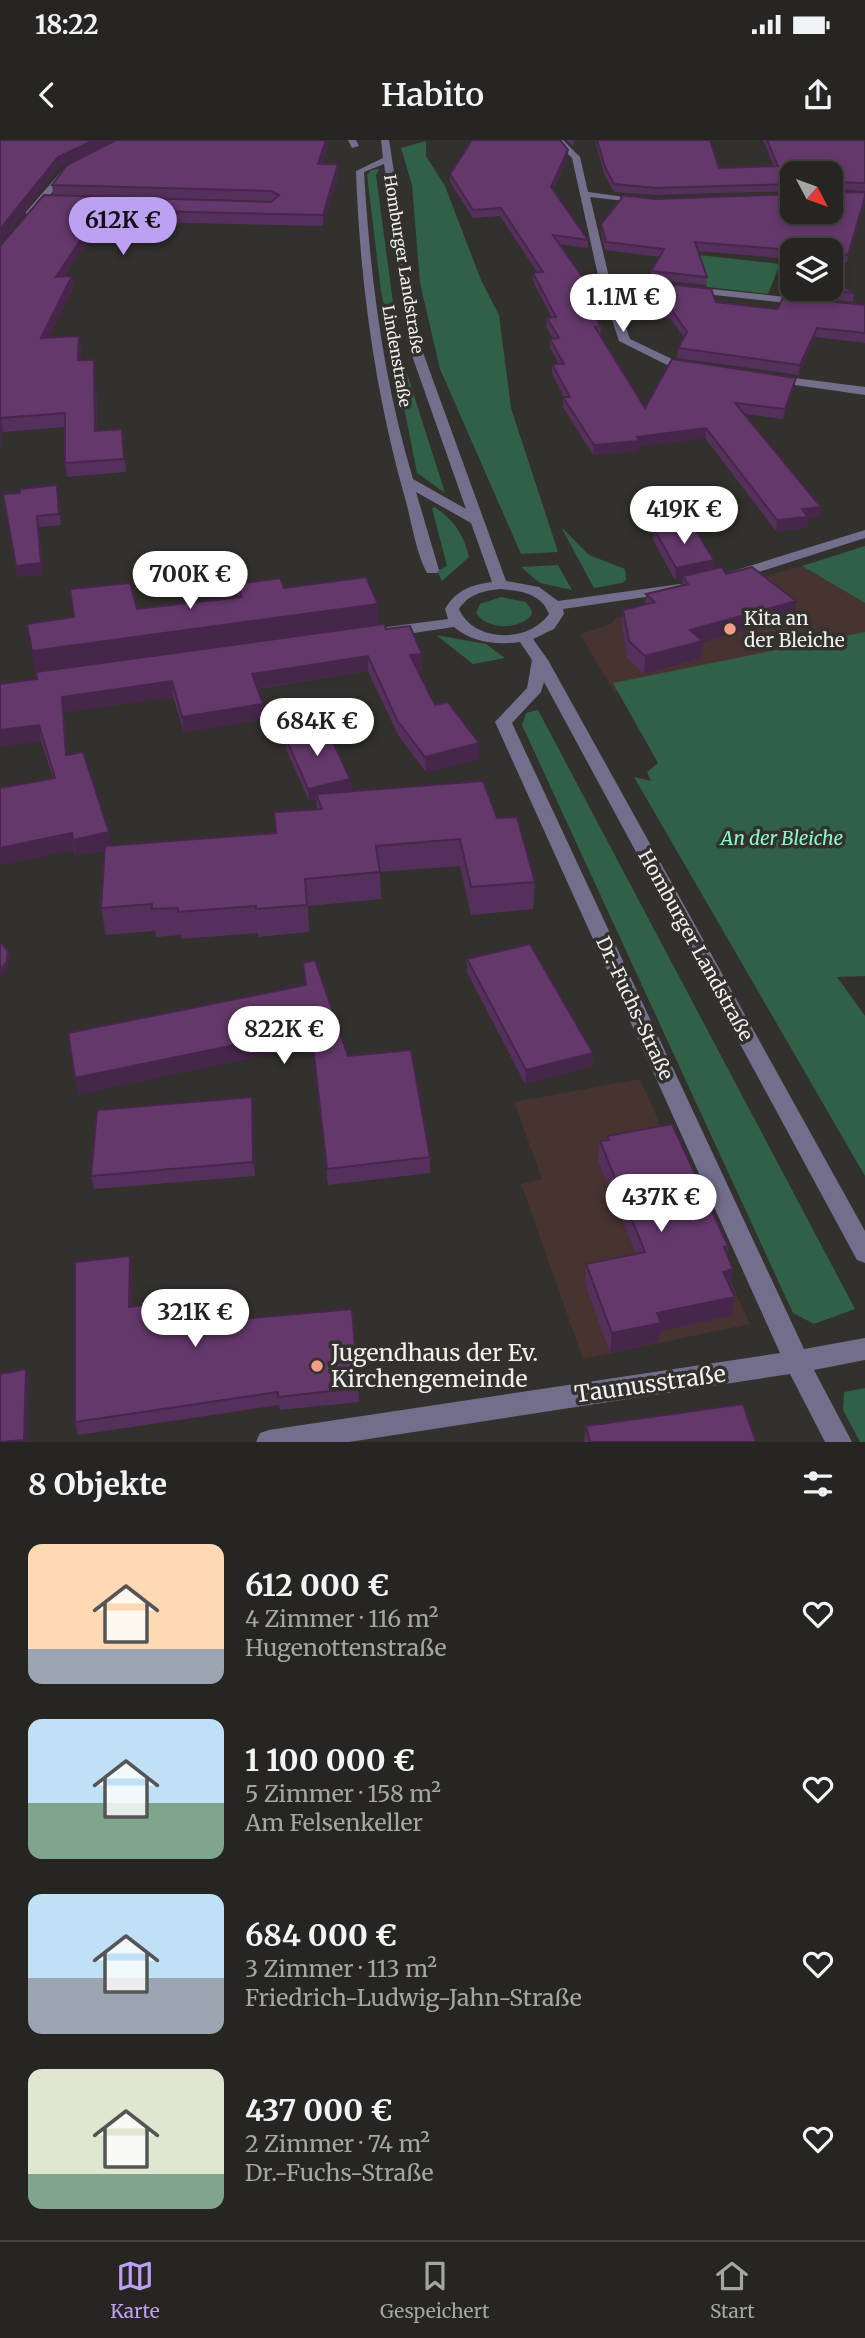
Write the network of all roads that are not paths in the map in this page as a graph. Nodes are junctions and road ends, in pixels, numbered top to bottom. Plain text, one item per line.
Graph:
1 (385, 140) edge
2 (558, 140) edge
3 (387, 160) junction
4 (77, 164) edge
5 (584, 194) junction
6 (40, 200) junction
7 (52, 200) edge
8 (655, 201) edge
9 (24, 221) edge
10 (604, 280) junction
11 (812, 303) edge
12 (707, 370) edge
13 (759, 377) edge
14 (865, 391) edge
15 (409, 482) junction
16 (478, 521) junction
17 (865, 534) edge
18 (432, 570) dead end
19 (720, 578) edge
20 (696, 584) edge
21 (500, 585) junction
22 (555, 606) junction
23 (456, 622) junction
24 (365, 635) edge
25 (524, 638) junction
26 (540, 660) junction
27 (865, 1253) edge
28 (865, 1349) edge
29 (810, 1359) junction
30 (269, 1442) edge
31 (839, 1442) edge

1 - 3 street, Homburger Landstraße
2 - 5 street
3 - 15 street, Lindenstraße
3 - 16 street, Homburger Landstraße
4 - 6 street
5 - 8 street
5 - 10 street
6 - 7 street
6 - 9 street
10 - 11 street
10 - 12 street
13 - 14 street
15 - 16 street
15 - 18 street, Lindenstraße
16 - 21 street, Homburger Landstraße
17 - 19 street
20 - 22 street
21 - 22 street
21 - 23 street
22 - 25 street
23 - 24 street
23 - 25 street
25 - 26 street, Homburger Landstraße
26 - 27 street, Homburger Landstraße
26 - 29 street, Dr.-Fuchs-Straße
28 - 29 street, Taunusstraße
29 - 30 street, Taunusstraße
29 - 31 street

